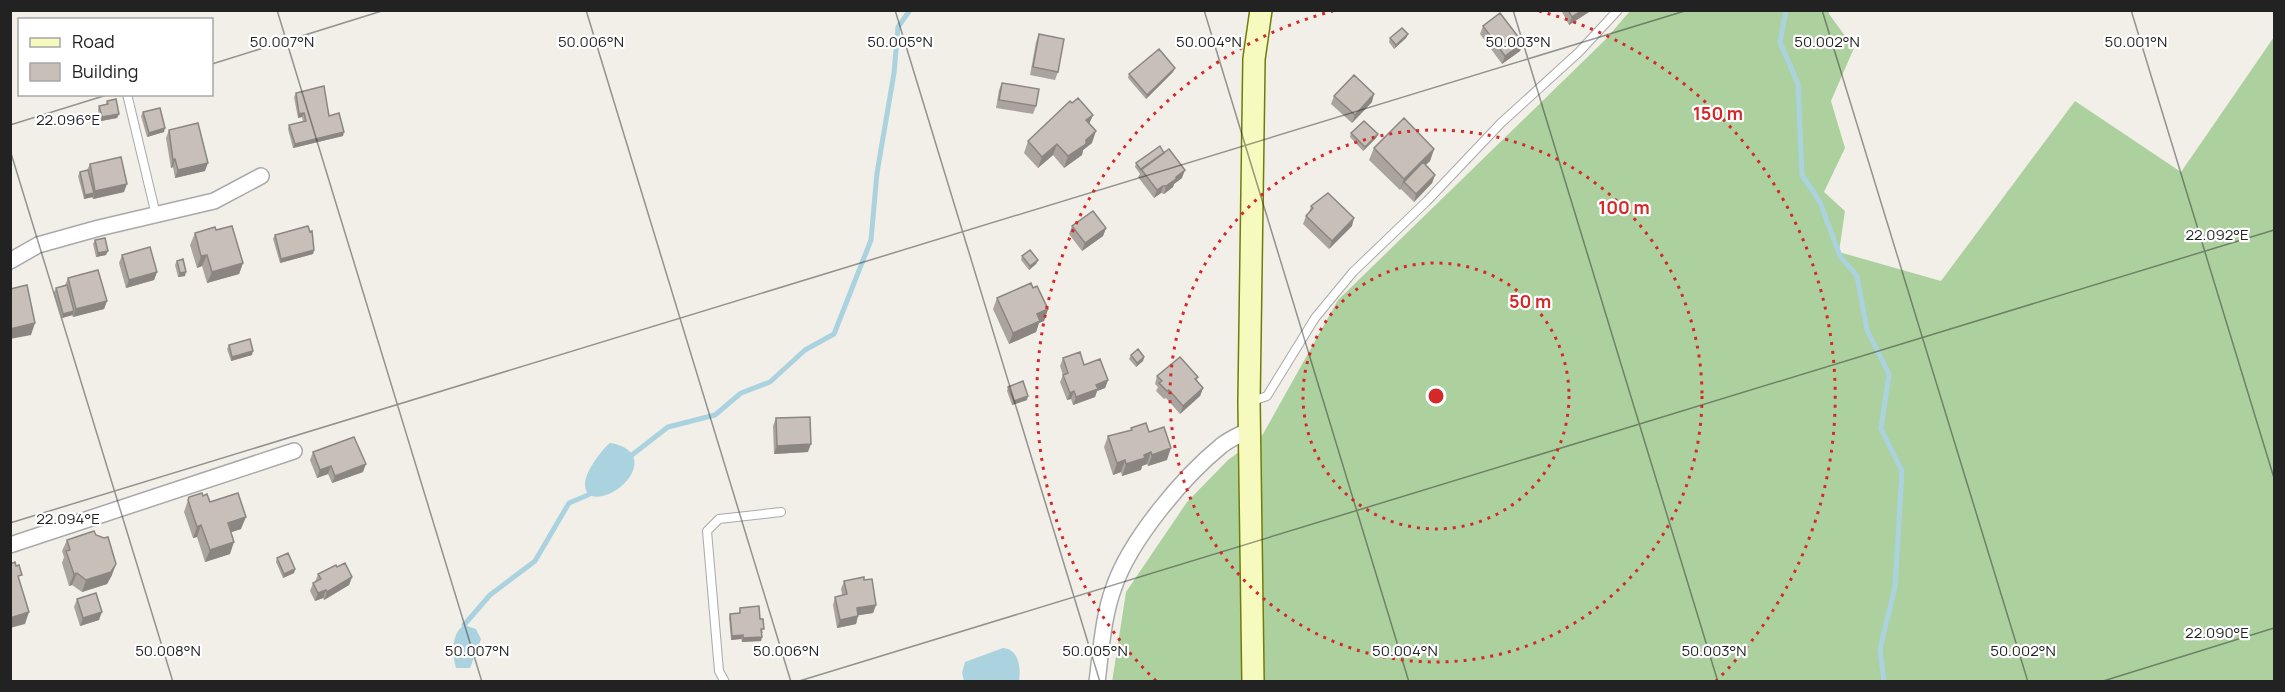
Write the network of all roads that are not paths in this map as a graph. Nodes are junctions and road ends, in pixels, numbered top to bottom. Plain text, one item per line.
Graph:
1 (1261, 10) edge
2 (1618, 10) edge
3 (127, 96) edge
4 (261, 177) dead end
5 (156, 215) junction
6 (10, 261) edge
7 (1249, 402) junction
8 (1249, 430) junction
9 (294, 452) dead end
10 (782, 512) dead end
11 (10, 545) edge
12 (725, 681) edge
13 (1097, 681) edge
14 (1253, 681) edge

1 - 7 street
2 - 7 lane
3 - 5 lane
4 - 5 street
5 - 6 street
7 - 8 street
8 - 13 street
8 - 14 street
9 - 11 street
10 - 12 lane

